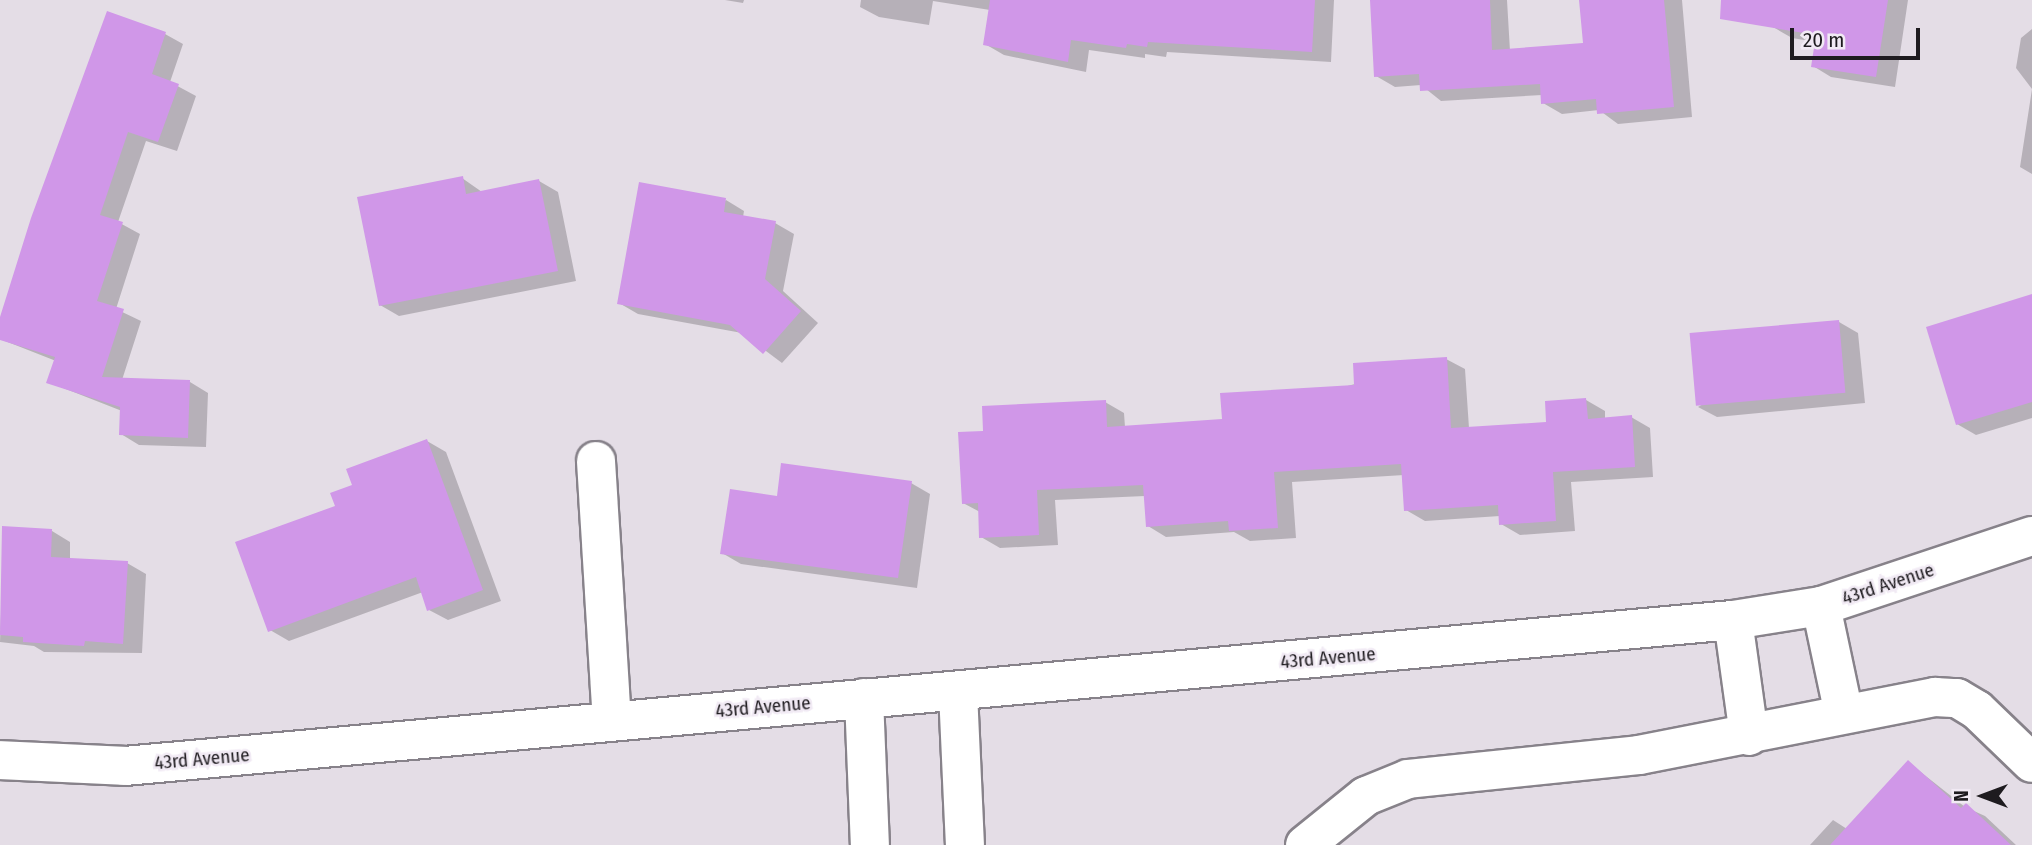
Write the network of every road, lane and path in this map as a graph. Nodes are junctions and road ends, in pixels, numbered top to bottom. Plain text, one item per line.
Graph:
1 (596, 461) dead end
2 (2032, 536) edge
3 (1821, 606) junction
4 (1732, 620) junction
5 (958, 692) junction
6 (864, 698) junction
7 (1844, 714) junction
8 (612, 721) junction
9 (1749, 736) junction
10 (0, 760) edge
11 (2032, 763) edge
12 (870, 845) edge
13 (965, 845) edge
14 (1305, 845) edge

1 - 8 street
2 - 3 street, 43rd Avenue
3 - 4 street, 43rd Avenue
3 - 7 street
4 - 5 street, 43rd Avenue
4 - 9 street
5 - 6 street, 43rd Avenue
5 - 13 street
6 - 8 street, 43rd Avenue
6 - 12 street
7 - 9 street
7 - 11 street
8 - 10 street, 43rd Avenue
9 - 14 street

